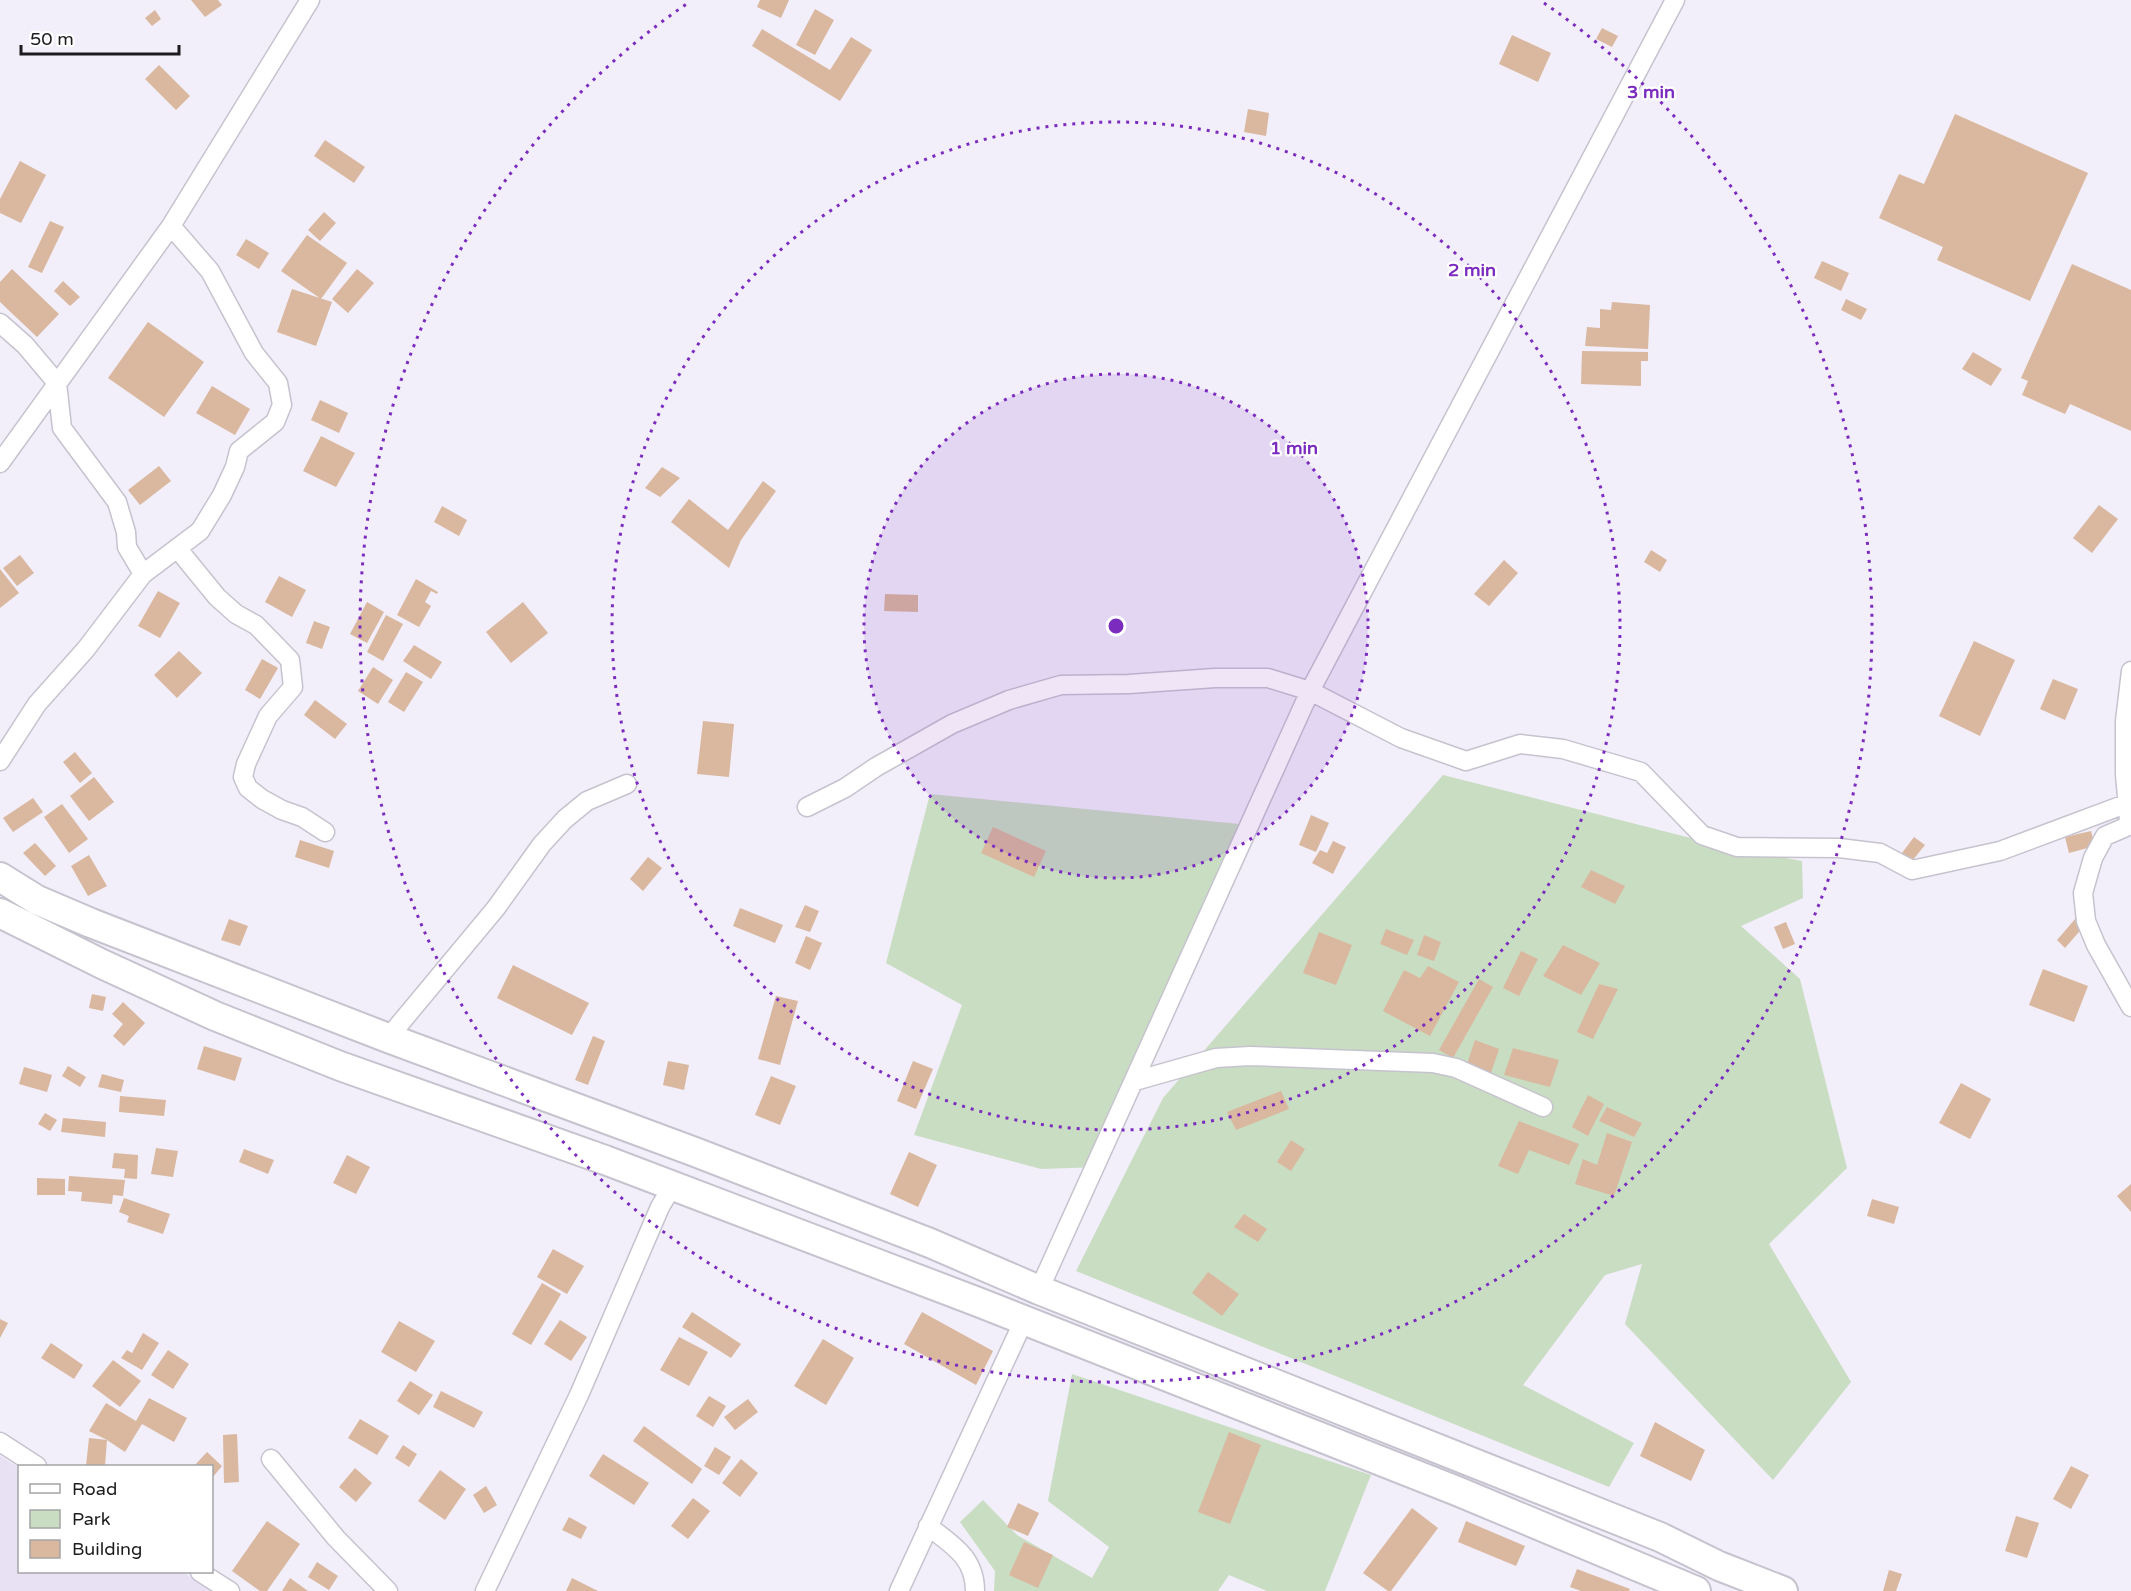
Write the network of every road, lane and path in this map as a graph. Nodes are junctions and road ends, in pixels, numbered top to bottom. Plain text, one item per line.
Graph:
1 (310, 0) edge
2 (1675, 0) edge
3 (171, 226) junction
4 (0, 323) edge
5 (57, 383) junction
6 (0, 463) edge
7 (177, 548) junction
8 (143, 574) junction
9 (2131, 670) edge
10 (1310, 691) junction
11 (0, 761) edge
12 (627, 784) dead end
13 (2129, 803) edge
14 (807, 807) dead end
15 (325, 832) dead end
16 (0, 878) edge
17 (0, 913) edge
18 (2131, 1006) edge
19 (388, 1038) junction
20 (1135, 1081) junction
21 (1543, 1107) dead end
22 (673, 1185) junction
23 (1039, 1290) junction
24 (1024, 1320) junction
25 (0, 1442) edge
26 (271, 1459) dead end
27 (34, 1465) edge
28 (927, 1526) junction
29 (202, 1573) edge
30 (493, 1588) edge
31 (230, 1591) edge
32 (388, 1591) edge
33 (898, 1591) edge
34 (975, 1591) edge
35 (1696, 1591) edge
36 (1783, 1591) edge

1 - 3 street
2 - 10 street
3 - 5 street
3 - 7 street
4 - 5 street
5 - 6 street
5 - 8 street
7 - 8 street
7 - 15 street
8 - 11 street
9 - 13 street
10 - 13 street
10 - 14 street
10 - 20 street
12 - 19 street
13 - 18 street
16 - 19 main road
17 - 22 main road
19 - 23 main road
20 - 21 street
20 - 23 street
22 - 24 main road
22 - 30 street
23 - 36 main road
24 - 28 street
24 - 35 main road
25 - 27 street
26 - 32 street
28 - 33 street
28 - 34 street
29 - 31 street

